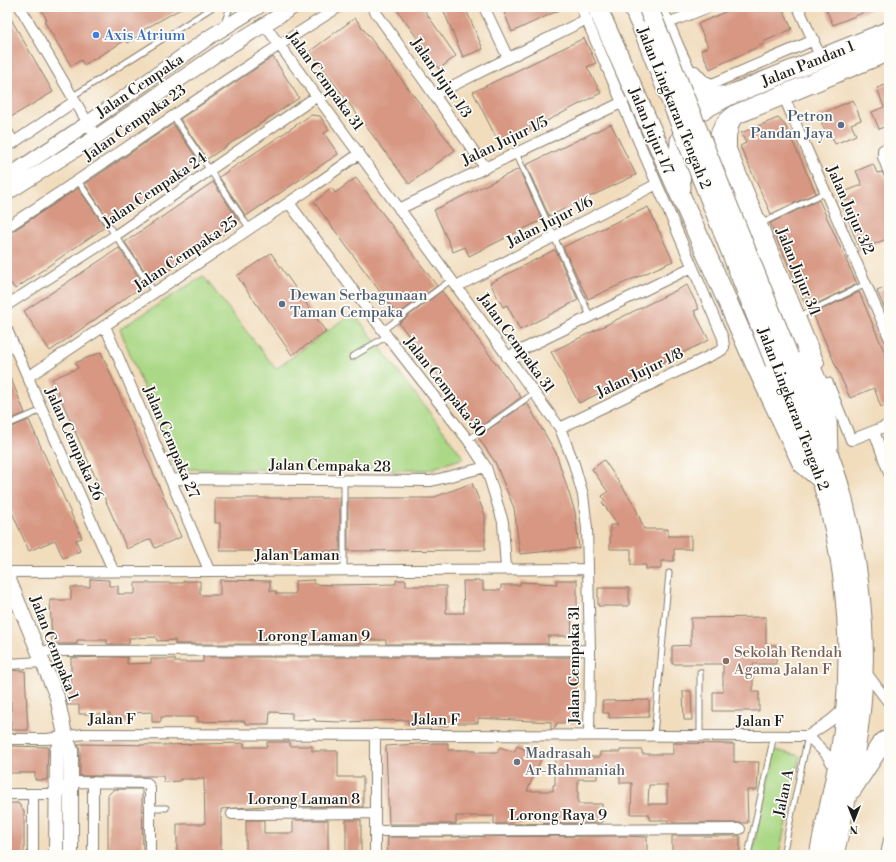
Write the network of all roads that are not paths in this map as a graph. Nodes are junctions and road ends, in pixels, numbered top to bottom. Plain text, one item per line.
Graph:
1 (20, 7) edge
2 (213, 7) edge
3 (230, 7) edge
4 (293, 7) edge
5 (339, 7) edge
6 (372, 7) edge
7 (484, 7) edge
8 (581, 7) edge
9 (633, 7) edge
10 (648, 7) edge
11 (657, 7) edge
12 (666, 7) edge
13 (709, 7) edge
14 (798, 7) edge
15 (249, 10) edge
16 (592, 13) edge
17 (673, 21) junction
18 (264, 24) junction
19 (223, 29) junction
20 (889, 31) edge
21 (814, 40) junction
22 (279, 44) junction
23 (889, 51) edge
24 (508, 58) junction
25 (821, 58) junction
26 (434, 95) junction
27 (783, 95) junction
28 (317, 96) junction
29 (728, 96) junction
30 (74, 99) junction
31 (623, 102) junction
32 (737, 114) junction
33 (172, 115) junction
34 (88, 123) junction
35 (7, 131) edge
36 (96, 137) junction
37 (10, 145) edge
38 (889, 148) edge
39 (516, 152) junction
40 (359, 154) junction
41 (485, 167) junction
42 (211, 170) junction
43 (889, 173) edge
44 (7, 177) edge
45 (78, 181) junction
46 (657, 184) junction
47 (826, 192) junction
48 (7, 193) edge
49 (289, 203) junction
50 (683, 205) junction
51 (399, 209) junction
52 (762, 223) junction
53 (7, 226) edge
54 (250, 229) junction
55 (116, 236) junction
56 (554, 236) junction
57 (692, 267) junction
58 (454, 284) junction
59 (866, 284) junction
60 (155, 293) junction
61 (7, 305) edge
62 (590, 316) junction
63 (800, 316) junction
64 (105, 326) junction
65 (7, 330) edge
66 (385, 333) junction
67 (889, 337) edge
68 (723, 338) joint
69 (352, 357) dead end
70 (507, 357) junction
71 (782, 360) junction
72 (28, 377) junction
73 (534, 393) junction
74 (42, 410) junction
75 (7, 425) edge
76 (889, 425) edge
77 (560, 428) junction
78 (874, 431) junction
79 (468, 440) junction
80 (828, 454) junction
81 (486, 467) junction
82 (889, 473) edge
83 (171, 479) junction
84 (822, 480) junction
85 (344, 481) junction
86 (506, 569) junction
87 (588, 569) junction
88 (114, 570) junction
89 (209, 570) junction
90 (344, 570) junction
91 (7, 572) edge
92 (669, 573) dead end
93 (7, 575) edge
94 (590, 650) junction
95 (41, 657) junction
96 (7, 664) edge
97 (862, 666) junction
98 (700, 672) dead end
99 (889, 703) edge
100 (846, 707) junction
101 (375, 734) junction
102 (64, 735) junction
103 (589, 735) junction
104 (654, 735) junction
105 (700, 735) junction
106 (774, 735) junction
107 (808, 736) junction
108 (7, 739) edge
109 (889, 741) edge
110 (836, 773) junction
111 (71, 782) junction
112 (93, 782) junction
113 (7, 794) edge
114 (33, 794) junction
115 (56, 794) junction
116 (847, 796) junction
117 (150, 808) junction
118 (166, 808) dead end
119 (232, 814) dead end
120 (375, 814) junction
121 (740, 829) dead end
122 (375, 831) junction
123 (889, 840) edge
124 (33, 855) edge
125 (56, 855) edge
126 (71, 855) edge
127 (93, 855) edge
128 (150, 855) edge
129 (375, 855) edge
130 (748, 855) edge
131 (783, 855) edge
132 (819, 855) edge
133 (834, 855) edge
134 (886, 855) edge

1 - 30 street
2 - 30 lane
3 - 19 lane
4 - 18 main road, Jalan Cempaka
5 - 22 street, Jalan Cempaka 23
6 - 26 street, Jalan Jujur 1/3
7 - 24 street
8 - 16 street, Jalan Jujur 1/7
9 - 71 highway, Jalan Lingkaran Tengah 2, bridge
10 - 71 highway, Jalan Lingkaran Tengah 2, bridge
11 - 29 highway
12 - 17 street
13 - 17 street
14 - 21 street
15 - 19 main road, Jalan Cempaka
16 - 24 street
16 - 31 street, Jalan Jujur 1/7
16 - 50 highway
17 - 21 street
18 - 22 street, Jalan Cempaka 31
18 - 36 main road, Jalan Cempaka
19 - 34 main road, Jalan Cempaka
20 - 25 highway, Jalan Pandan 1
21 - 25 street
22 - 28 street, Jalan Cempaka 31
22 - 33 street, Jalan Cempaka 23
23 - 27 highway, Jalan Pandan 1
24 - 26 street
25 - 29 highway, Jalan Pandan 1
26 - 41 street, Jalan Jujur 1/3
27 - 32 highway, Jalan Pandan 1
27 - 47 street, Jalan Jujur 3/2
28 - 40 street, Jalan Cempaka 31
28 - 42 street, Jalan Cempaka 24
29 - 50 highway, Jalan Pandan 1
30 - 34 street
30 - 37 street
31 - 39 street, Jalan Jujur 1/5
31 - 46 street, Jalan Jujur 1/7
32 - 52 street, Jalan Jujur 3/1
32 - 80 highway
33 - 42 lane
33 - 45 street, Jalan Cempaka 23
34 - 36 street
34 - 44 main road, Jalan Cempaka
35 - 37 street
36 - 48 main road, Jalan Cempaka
38 - 43 street
39 - 41 street, Jalan Jujur 1/5
39 - 56 lane
40 - 49 street, Jalan Cempaka 25
40 - 51 street, Jalan Cempaka 31
41 - 51 street, Jalan Jujur 1/5
42 - 54 lane
42 - 55 street, Jalan Cempaka 24
45 - 53 street, Jalan Cempaka 23
45 - 55 lane
46 - 56 street, Jalan Jujur 1/6
46 - 57 street, Jalan Jujur 1/7
47 - 52 lane
47 - 59 street, Jalan Jujur 3/2
49 - 54 street, Jalan Cempaka 25
49 - 66 street, Jalan Cempaka 30
50 - 84 highway
51 - 58 street, Jalan Cempaka 31
52 - 63 street, Jalan Jujur 3/1
54 - 60 street, Jalan Cempaka 25
55 - 60 lane
55 - 61 street, Jalan Cempaka 24
56 - 58 street, Jalan Jujur 1/6
56 - 62 lane
57 - 62 street
57 - 68 street, Jalan Jujur 1/7
58 - 66 lane
58 - 70 street, Jalan Cempaka 31
59 - 63 lane
59 - 67 street, Jalan Jujur 3/2
60 - 64 street, Jalan Cempaka 25
62 - 70 street
63 - 78 street, Jalan Jujur 3/1
64 - 72 street, Jalan Cempaka 25
64 - 83 street, Jalan Cempaka 27
65 - 72 street, Jalan Cempaka 26
66 - 69 lane
66 - 79 street, Jalan Cempaka 30
68 - 77 street, Jalan Jujur 1/8
70 - 73 street, Jalan Cempaka 31
71 - 80 highway, Jalan Lingkaran Tengah 2
71 - 84 highway, Jalan Lingkaran Tengah 2
72 - 74 street, Jalan Cempaka 26
73 - 77 street, Jalan Cempaka 31
73 - 79 lane
74 - 75 lane
74 - 88 street, Jalan Cempaka 26
76 - 78 street
77 - 87 street, Jalan Cempaka 31
78 - 82 street
79 - 81 street, Jalan Cempaka 30
80 - 97 highway, Jalan Lingkaran Tengah 2
81 - 85 street, Jalan Cempaka 28
81 - 86 street, Jalan Cempaka 30
83 - 85 street, Jalan Cempaka 28
83 - 89 street, Jalan Cempaka 27
84 - 100 highway, Jalan Lingkaran Tengah 2
85 - 90 lane
86 - 87 street, Jalan Laman
86 - 90 street, Jalan Laman
87 - 94 street, Jalan Cempaka 31
88 - 89 street, Jalan Laman
88 - 91 street, Jalan Laman
89 - 90 street, Jalan Laman
92 - 104 lane
93 - 95 main road, Jalan Cempaka 1
94 - 95 street, Lorong Laman 9
94 - 103 street, Jalan Cempaka 31
95 - 96 street, Lorong Laman 9
95 - 102 main road, Jalan Cempaka 1
97 - 99 street
97 - 116 highway, Jalan Lingkaran Tengah 2
98 - 105 lane
100 - 107 street
100 - 110 highway, Jalan Lingkaran Tengah 2
101 - 102 street, Jalan F
101 - 103 street, Jalan F
101 - 120 street
102 - 108 street, Jalan F
102 - 111 main road, Jalan Cempaka 1
102 - 115 main road
103 - 104 street, Jalan F
104 - 105 street, Jalan F
105 - 106 street, Jalan F
106 - 107 street, Jalan F
106 - 130 lane
107 - 110 street
107 - 131 lane, Jalan A
109 - 116 highway
110 - 132 highway, Jalan Lingkaran Tengah 2
111 - 112 street
111 - 115 street
111 - 126 main road, Jalan Cempaka 1
112 - 117 street
112 - 127 street
113 - 114 street
114 - 115 street
114 - 124 street
115 - 125 main road
116 - 133 highway, Jalan Lingkaran Tengah 2
117 - 118 lane
117 - 128 street
119 - 120 street, Lorong Laman 8
120 - 122 street
121 - 122 street, Lorong Raya 9
122 - 129 street
123 - 134 street

